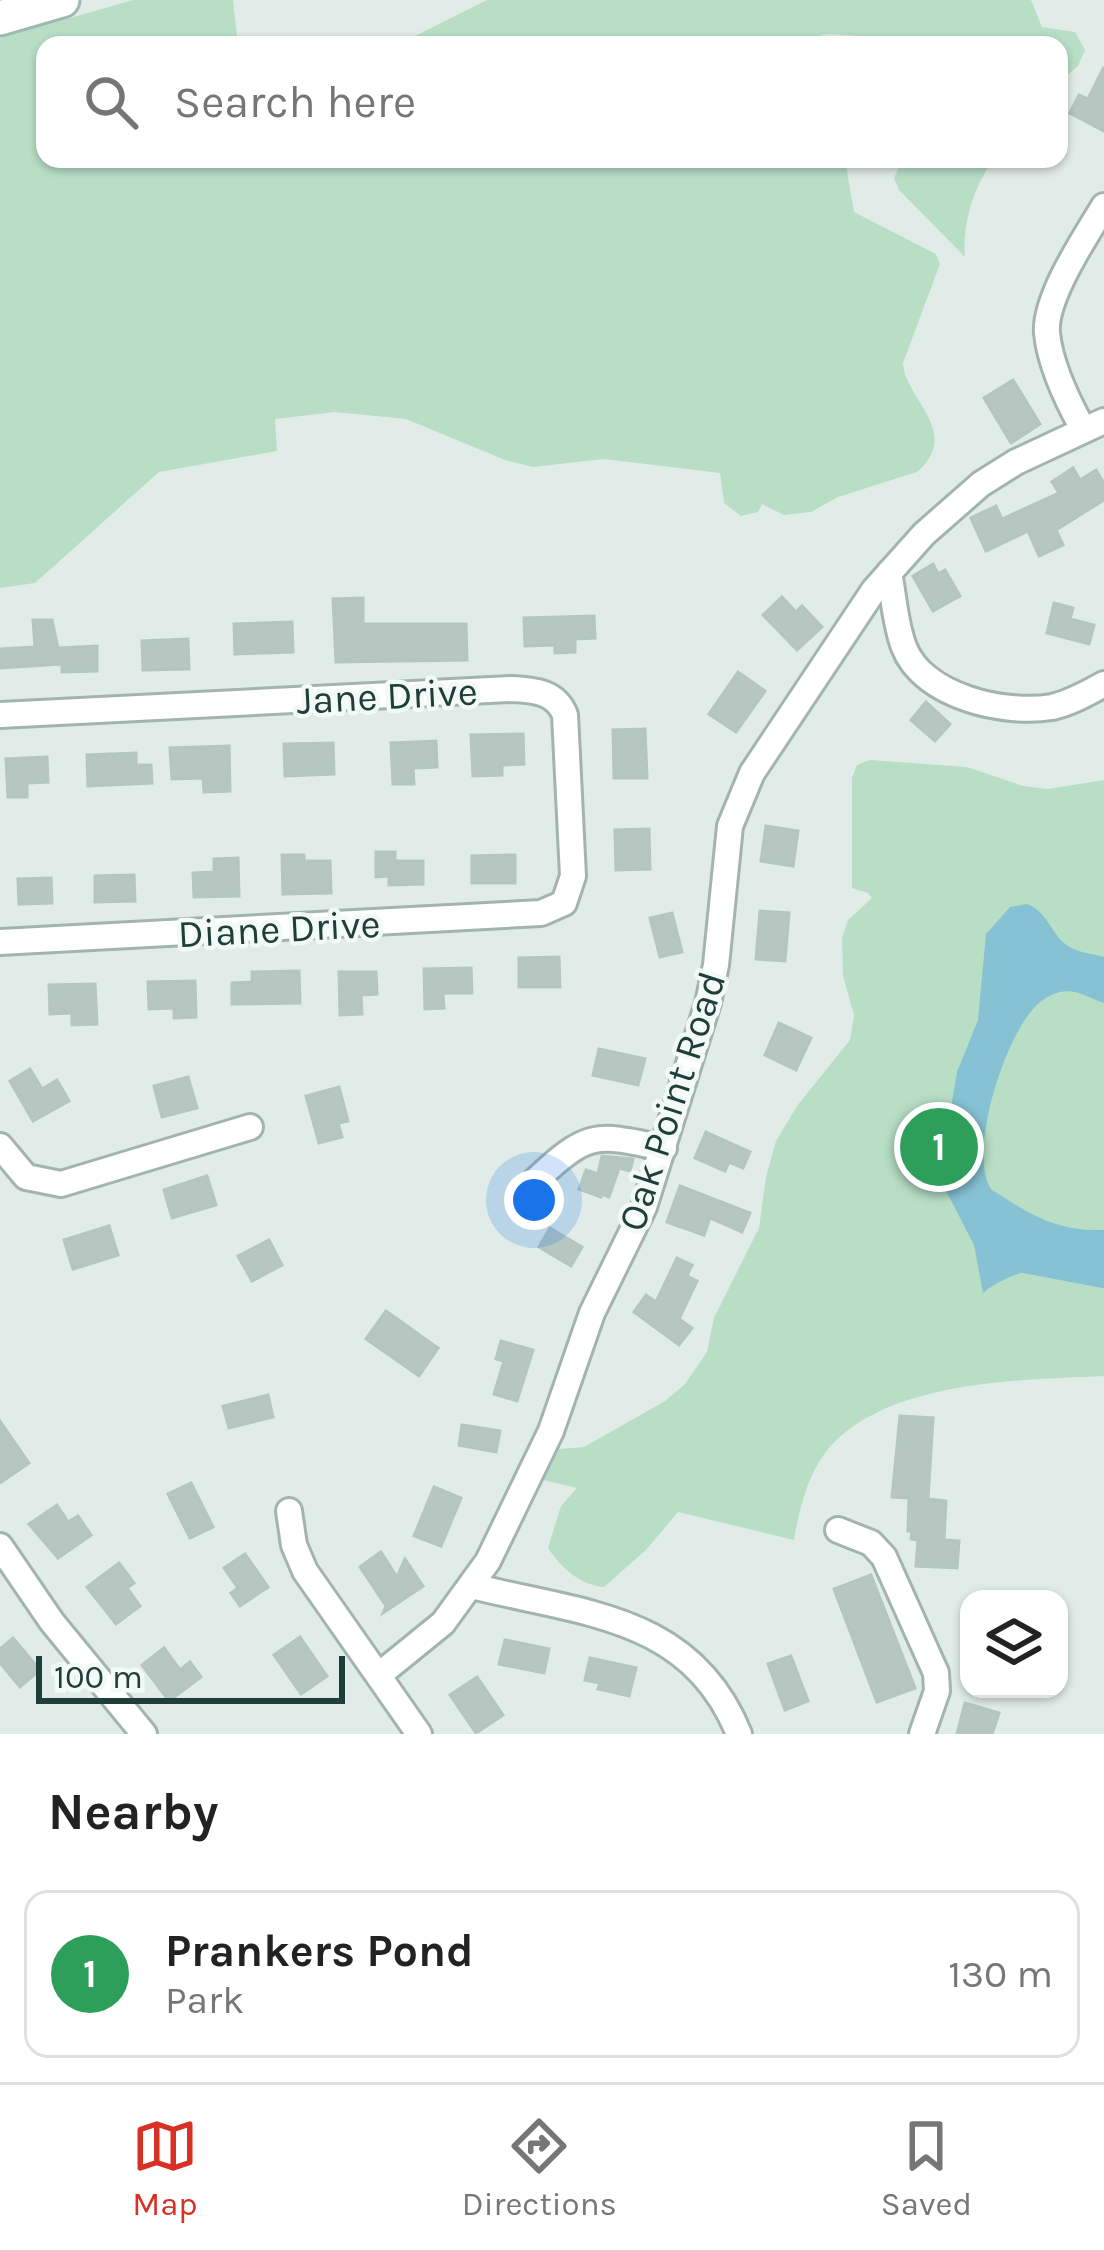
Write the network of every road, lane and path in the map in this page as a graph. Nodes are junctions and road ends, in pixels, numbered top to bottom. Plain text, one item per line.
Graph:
1 (62, 0) edge
2 (0, 18) edge
3 (1104, 206) edge
4 (1093, 425) edge
5 (889, 573) junction
6 (1104, 684) edge
7 (0, 715) edge
8 (558, 909) joint
9 (0, 942) edge
10 (250, 1127) dead end
11 (0, 1146) edge
12 (664, 1148) junction
13 (536, 1180) dead end
14 (289, 1511) dead end
15 (838, 1530) dead end
16 (0, 1546) edge
17 (472, 1586) junction
18 (379, 1676) junction
19 (144, 1734) edge
20 (418, 1734) edge
21 (740, 1734) edge
22 (922, 1734) edge

1 - 2 street
3 - 4 street
4 - 5 street, Oak Point Road
5 - 6 street
5 - 12 street, Oak Point Road
7 - 8 street, Jane Drive
8 - 9 street, Diane Drive
10 - 11 street
12 - 13 street
12 - 17 street, Oak Point Road
14 - 18 street
15 - 22 street
16 - 19 street
17 - 18 street, Oak Point Road
17 - 21 street
18 - 20 street

